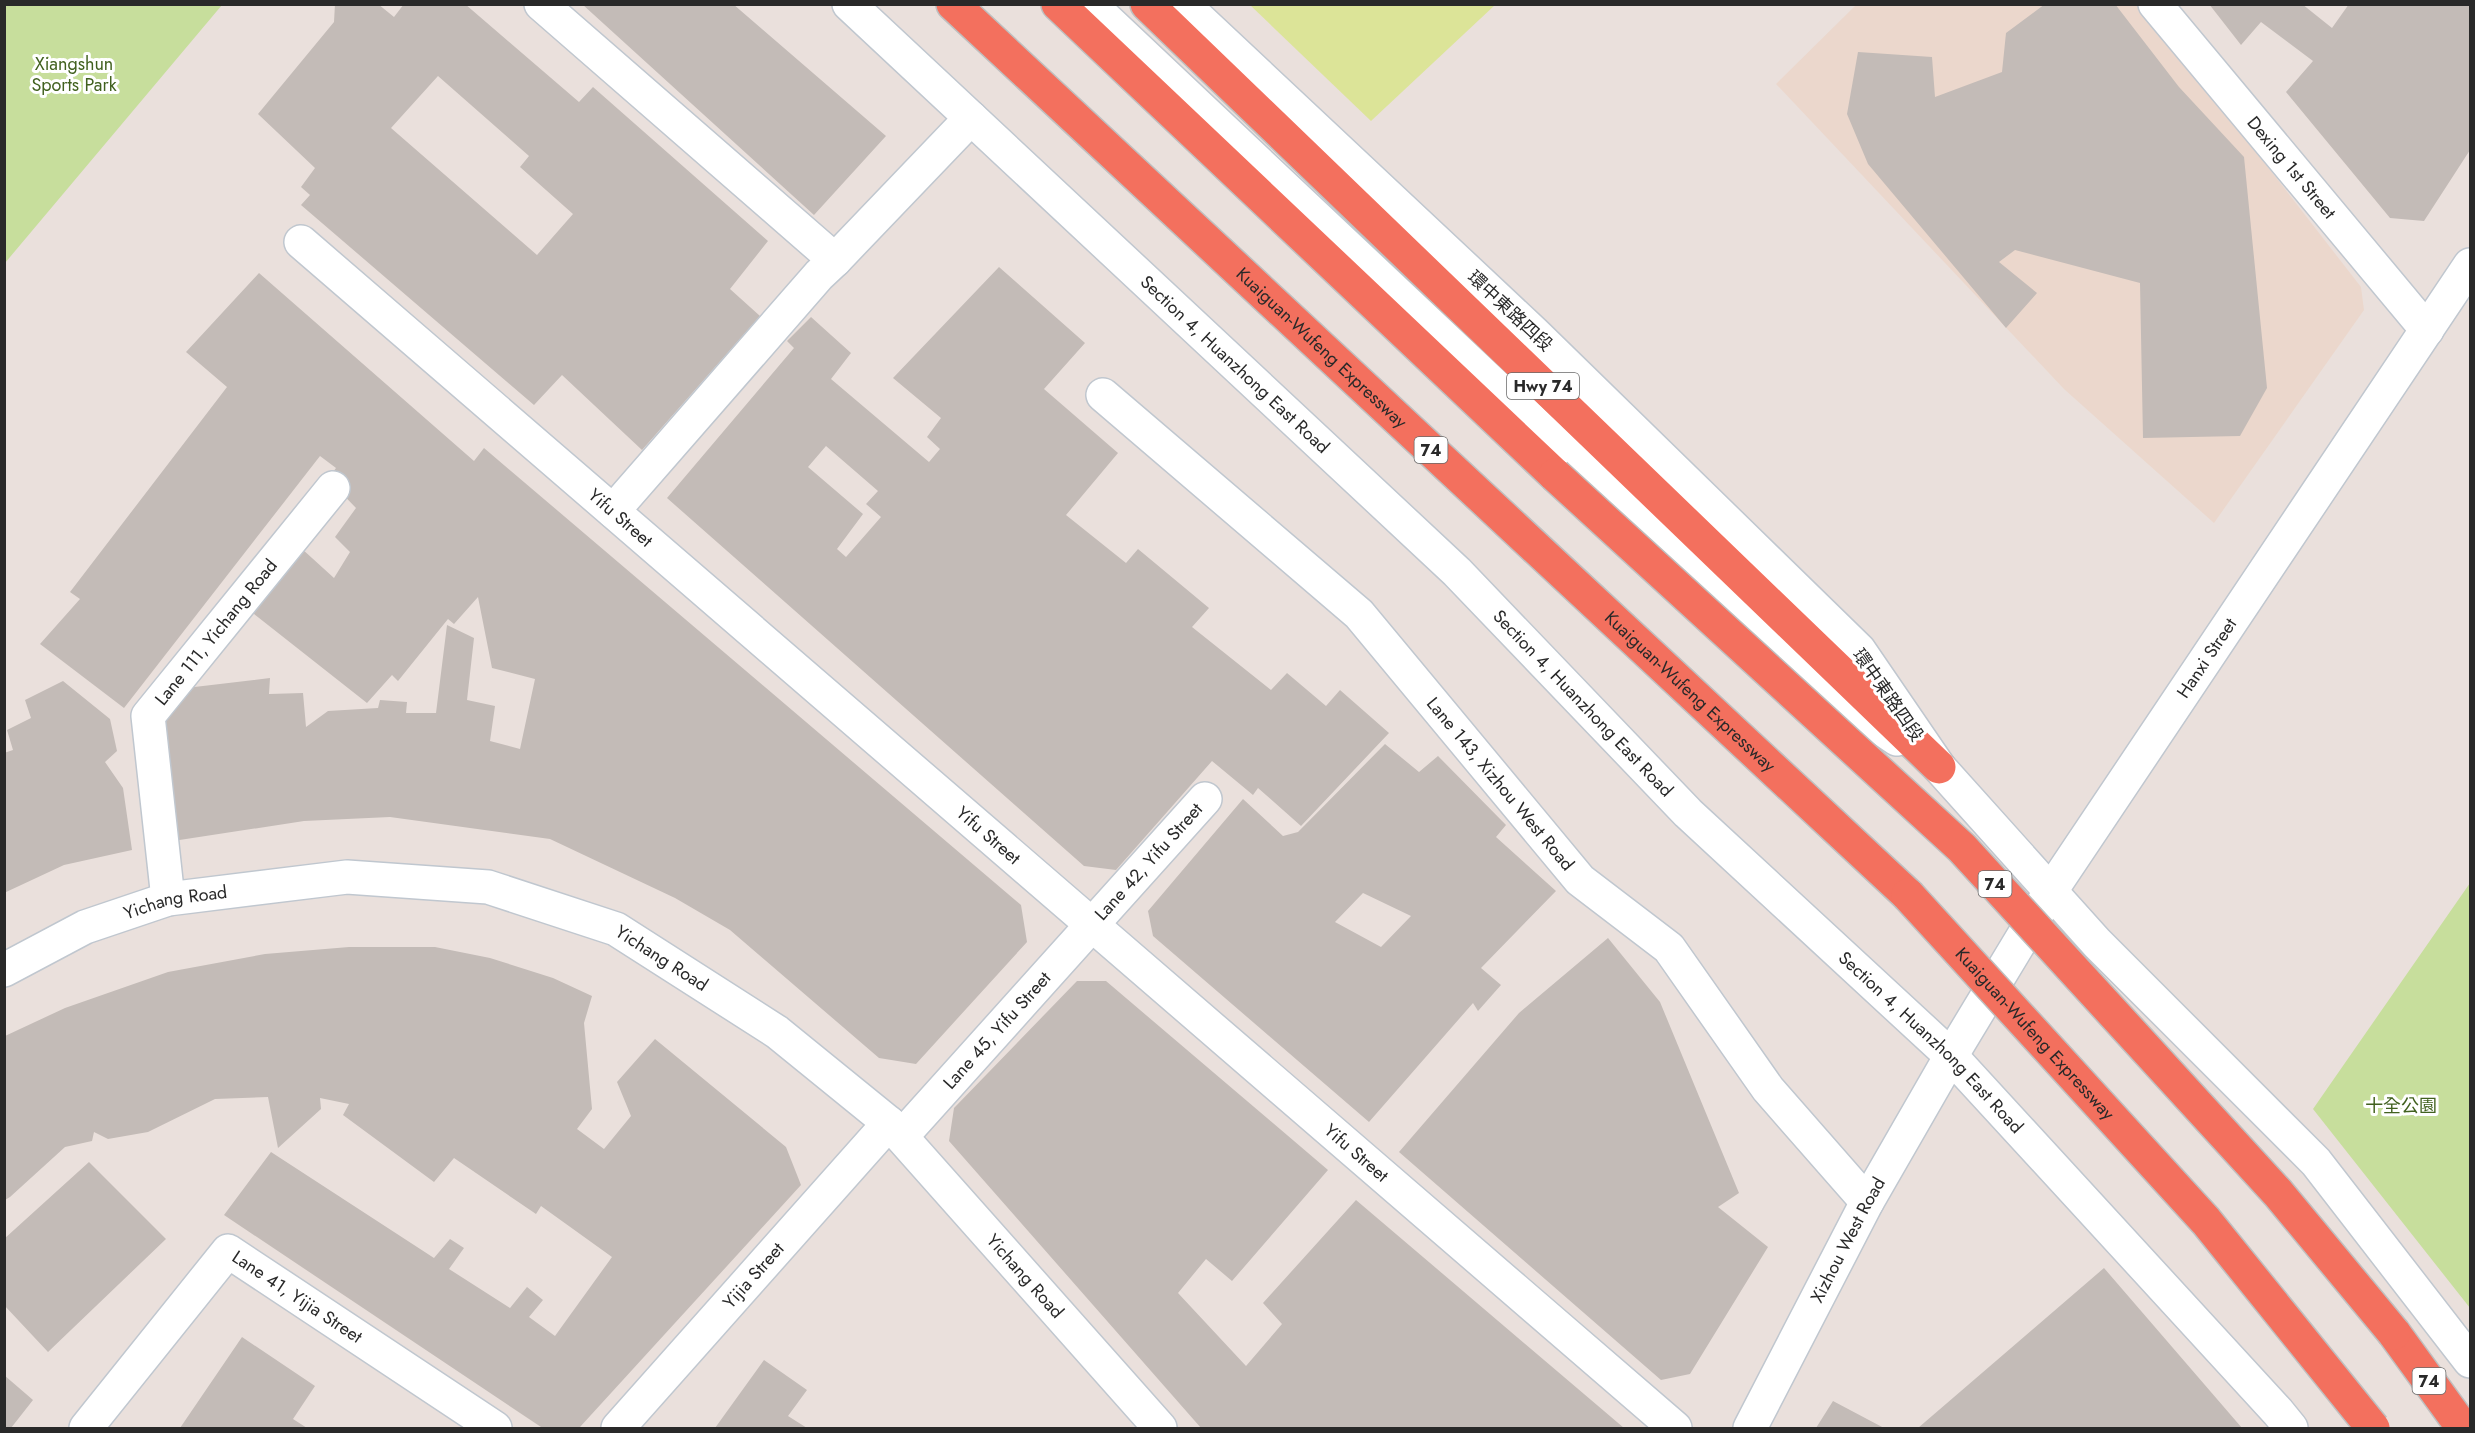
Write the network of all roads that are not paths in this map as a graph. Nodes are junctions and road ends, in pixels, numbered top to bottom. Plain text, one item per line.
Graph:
1 (541, 4) edge
2 (849, 4) edge
3 (953, 4) edge
4 (1058, 4) edge
5 (1090, 4) edge
6 (1147, 4) edge
7 (1183, 4) edge
8 (2155, 4) edge
9 (971, 118) junction
10 (301, 242) dead end
11 (835, 260) junction
12 (2470, 265) edge
13 (2427, 330) junction
14 (1102, 395) dead end
15 (333, 488) dead end
16 (613, 512) junction
17 (1939, 767) junction
18 (1205, 799) dead end
19 (2050, 892) junction
20 (168, 899) junction
21 (1092, 925) junction
22 (4, 970) edge
23 (1951, 1056) junction
24 (896, 1130) junction
25 (1868, 1202) junction
26 (2470, 1361) edge
27 (86, 1428) edge
28 (495, 1428) edge
29 (618, 1428) edge
30 (1160, 1428) edge
31 (1675, 1428) edge
32 (1750, 1428) edge
33 (2291, 1428) edge
34 (2373, 1428) edge
35 (2463, 1428) edge

1 - 11 street
2 - 9 street, Section 4, Huanzhong East Road
3 - 34 highway, Kuaiguan-Wufeng Expressway / 74, bridge
4 - 35 highway, 74, bridge
5 - 17 street
6 - 17 highway, Hwy 74
7 - 17 street, 環中東路四段
8 - 13 street, Dexing 1st Street
9 - 11 street
9 - 23 street, Section 4, Huanzhong East Road
10 - 16 street, Yifu Street
11 - 16 street
12 - 13 street, Hanxi Street
13 - 19 street, Hanxi Street
14 - 25 street, Lane 143, Xizhou West Road
15 - 20 street, Lane 111, Yichang Road
16 - 21 street, Yifu Street
17 - 19 street
18 - 21 street, Lane 42, Yifu Street
19 - 23 street, Hanxi Street
19 - 26 street
20 - 22 street, Yichang Road
20 - 24 street, Yichang Road
21 - 24 street, Lane 45, Yifu Street
21 - 31 street, Yifu Street
23 - 25 street, Xizhou West Road
23 - 33 street, Section 4, Huanzhong East Road
24 - 29 street, Yijia Street
24 - 30 street, Yichang Road
25 - 32 street, Xizhou West Road
27 - 28 street, Lane 41, Yijia Street

